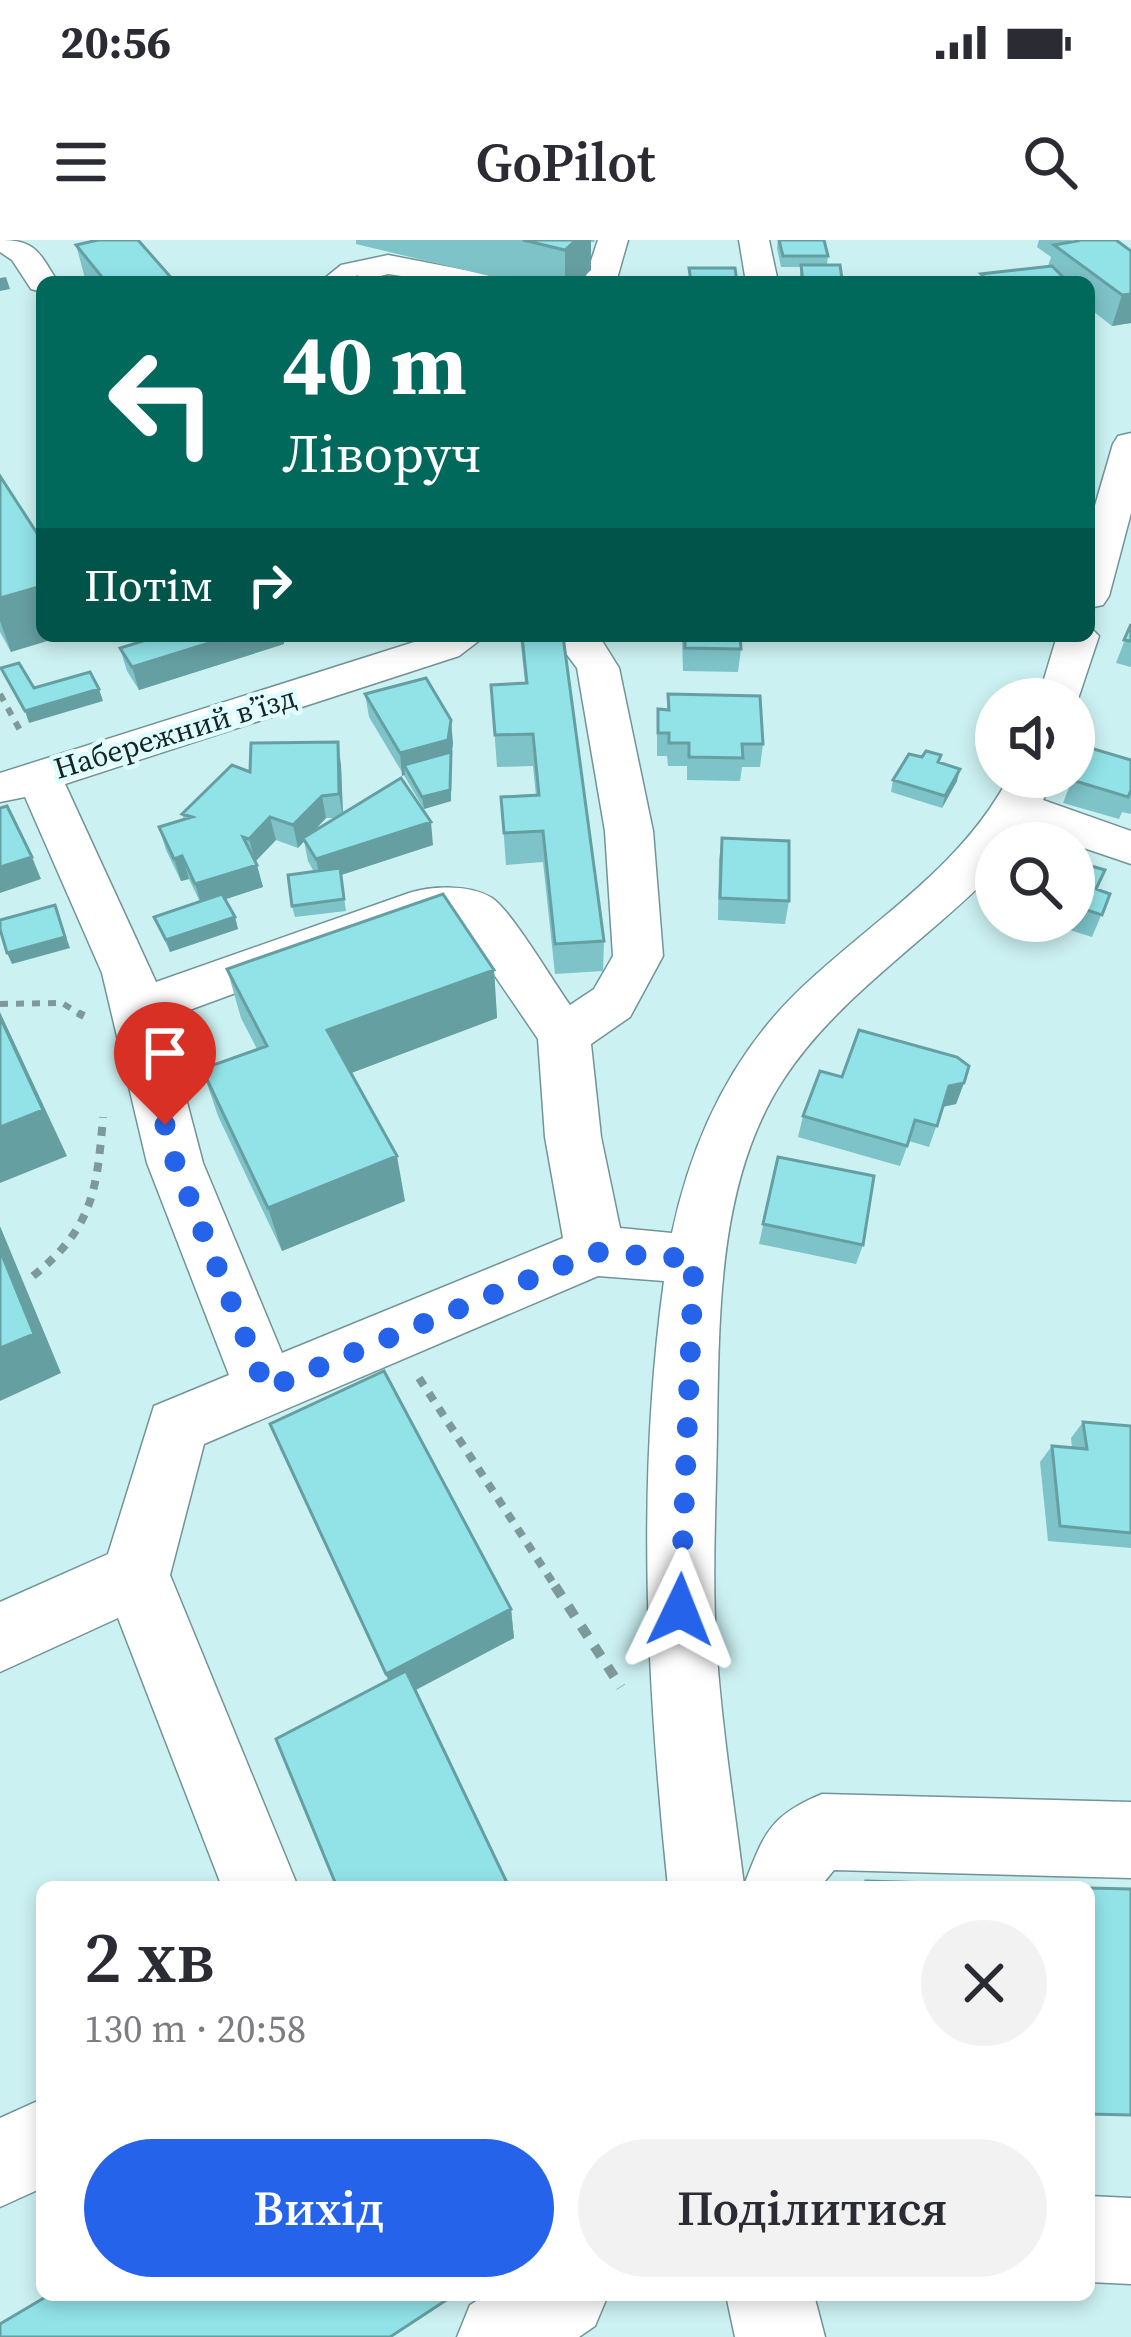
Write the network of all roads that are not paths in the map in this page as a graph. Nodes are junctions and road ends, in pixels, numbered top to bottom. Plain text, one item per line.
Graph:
1 (3, 240) edge
2 (613, 240) edge
3 (754, 240) edge
4 (37, 276) edge
5 (345, 276) edge
6 (451, 276) edge
7 (603, 276) edge
8 (761, 276) edge
9 (1131, 444) edge
10 (1105, 582) edge
11 (322, 642) edge
12 (453, 642) edge
13 (581, 642) edge
14 (1076, 642) edge
15 (349, 678) junction
16 (1066, 678) edge
17 (16, 764) edge
18 (1022, 798) edge
19 (1036, 798) edge
20 (1131, 848) edge
21 (114, 1008) junction
22 (563, 1036) junction
23 (595, 1252) junction
24 (694, 1259) junction
25 (266, 1389) junction
26 (136, 1575) junction
27 (0, 1638) edge
28 (1131, 1840) edge
29 (258, 1881) edge
30 (705, 1881) edge
31 (784, 1881) edge
32 (36, 2144) edge
33 (0, 2164) edge
34 (1095, 2239) edge
35 (1131, 2240) edge
36 (555, 2301) edge
37 (771, 2301) edge
38 (502, 2337) edge
39 (780, 2337) edge

1 - 4 street
2 - 7 street
3 - 8 street
5 - 6 street
9 - 10 street
11 - 15 street
12 - 15 street, Набережний в’їзд
13 - 22 street
14 - 16 street
15 - 17 street, Набережний в’їзд
17 - 21 street
18 - 24 street
19 - 20 street
21 - 22 street
21 - 25 street
22 - 23 street
23 - 24 street
23 - 25 street
24 - 30 street
25 - 26 street
26 - 27 street
26 - 29 street
28 - 31 street
32 - 33 street
34 - 35 street
36 - 38 street
37 - 39 street

